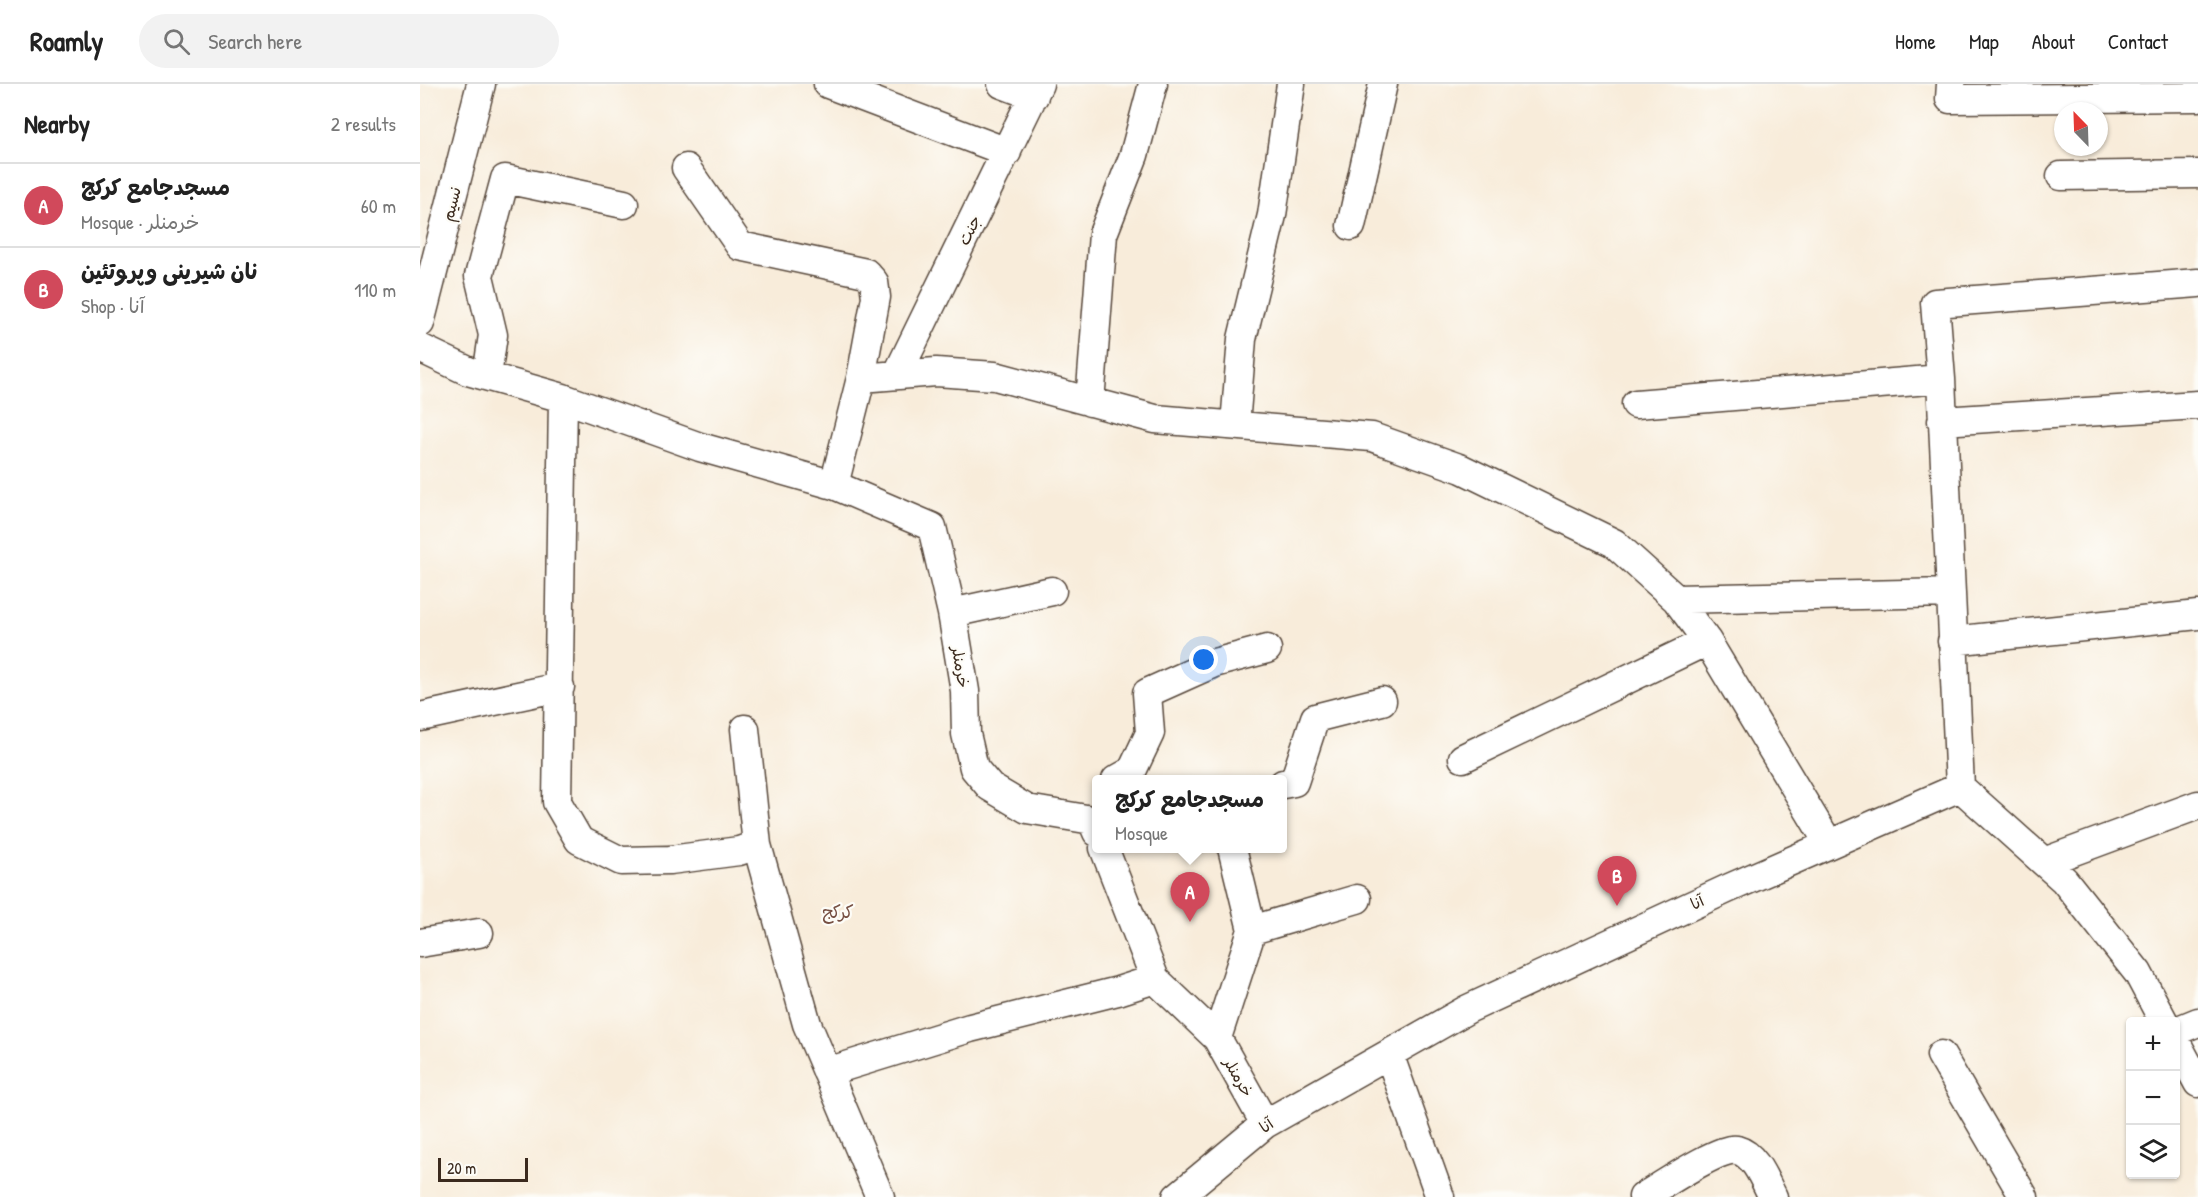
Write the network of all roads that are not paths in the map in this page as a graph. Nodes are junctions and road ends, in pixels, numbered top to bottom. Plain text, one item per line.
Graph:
1 (481, 84) edge
2 (828, 84) edge
3 (1002, 84) edge
4 (1153, 84) edge
5 (1291, 84) edge
6 (1383, 84) edge
7 (1951, 84) edge
8 (1036, 90) edge
9 (2198, 97) edge
10 (1007, 152) junction
11 (686, 168) dead end
12 (2198, 174) edge
13 (2061, 176) dead end
14 (624, 204) dead end
15 (1351, 226) dead end
16 (2198, 283) edge
17 (420, 323) edge
18 (420, 348) edge
19 (897, 375) junction
20 (487, 376) junction
21 (861, 378) junction
22 (1941, 379) junction
23 (563, 398) junction
24 (1090, 402) junction
25 (1636, 404) dead end
26 (2198, 405) edge
27 (1942, 421) junction
28 (1235, 425) junction
29 (834, 485) junction
30 (1052, 591) dead end
31 (1950, 593) junction
32 (1676, 599) junction
33 (952, 613) junction
34 (2198, 615) edge
35 (1707, 641) junction
36 (1952, 641) junction
37 (1267, 649) dead end
38 (560, 687) junction
39 (1382, 701) dead end
40 (420, 717) edge
41 (745, 729) dead end
42 (1462, 758) dead end
43 (1125, 775) edge
44 (1287, 783) edge
45 (1960, 787) junction
46 (2198, 806) edge
47 (1092, 818) edge
48 (1829, 844) junction
49 (757, 845) junction
50 (1106, 853) edge
51 (1233, 853) edge
52 (2044, 862) junction
53 (1357, 899) dead end
54 (1252, 930) junction
55 (479, 933) dead end
56 (420, 943) edge
57 (1155, 979) junction
58 (2161, 1017) edge
59 (2198, 1022) edge
60 (2180, 1029) edge
61 (1217, 1038) junction
62 (2180, 1051) edge
63 (1389, 1054) junction
64 (1941, 1055) dead end
65 (827, 1072) junction
66 (2198, 1083) edge
67 (1265, 1124) junction
68 (880, 1197) edge
69 (1177, 1197) edge
70 (1440, 1197) edge
71 (1643, 1197) edge
72 (1773, 1197) edge
73 (2024, 1197) edge

1 - 17 street, نسیم
2 - 10 street
3 - 8 street
4 - 24 street
5 - 28 street
6 - 15 street
7 - 9 street
8 - 10 street, جنت
10 - 19 street, جنت
11 - 21 street
12 - 13 street
14 - 20 street
16 - 22 street
18 - 20 street
19 - 21 street
19 - 24 street
20 - 23 street
21 - 29 street
22 - 25 street
22 - 27 street
23 - 29 street
23 - 38 street
24 - 28 street
26 - 27 street
27 - 31 street
28 - 32 street
29 - 33 street, خرمنلر
30 - 33 street
31 - 32 street
31 - 36 street
32 - 35 street
33 - 47 street, خرمنلر
34 - 36 street
35 - 42 street
35 - 48 street
36 - 45 street
37 - 43 street
38 - 40 street
38 - 49 street
39 - 44 street
41 - 49 street
45 - 48 street, آنا
45 - 52 street
46 - 52 street
48 - 63 street, آنا
49 - 65 street
50 - 57 street, خرمنلر
51 - 54 street
52 - 58 street
53 - 54 street
54 - 61 street
55 - 56 street
57 - 61 street, خرمنلر
57 - 65 street
59 - 60 street
61 - 67 street, خرمنلر
62 - 66 street
63 - 67 street, آنا
63 - 70 street
64 - 73 street
65 - 68 street
67 - 69 street, آنا
71 - 72 street

